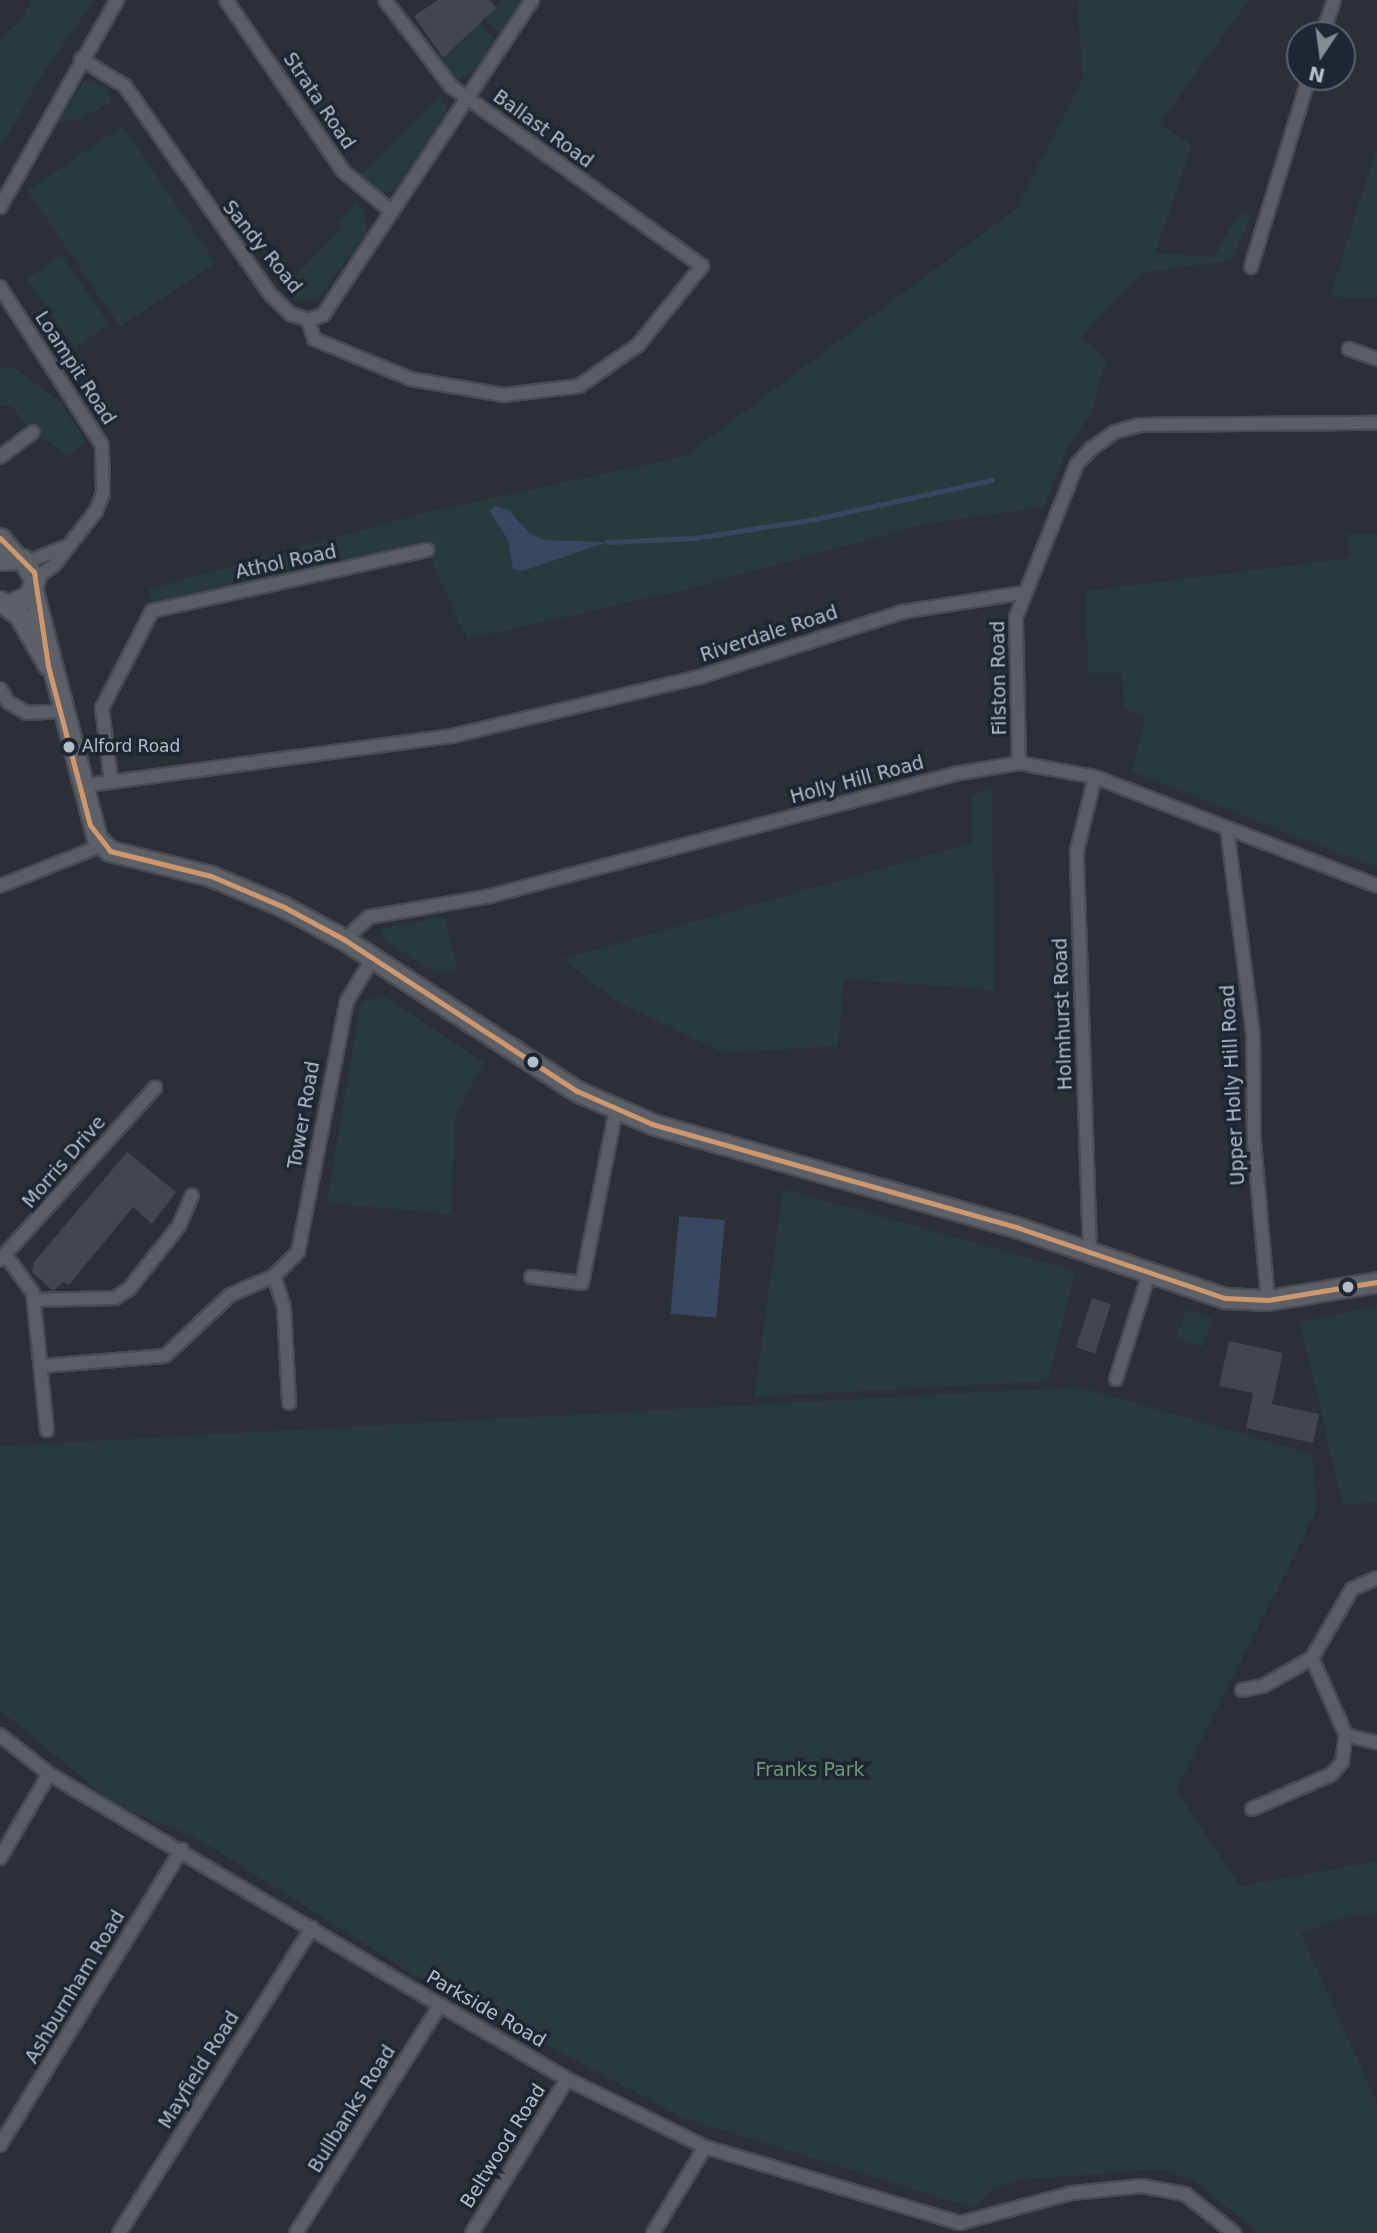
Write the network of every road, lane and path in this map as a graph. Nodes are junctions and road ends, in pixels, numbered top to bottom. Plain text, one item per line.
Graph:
1 (117, 0) edge
2 (226, 0) edge
3 (385, 0) edge
4 (532, 0) edge
5 (1334, 0) edge
6 (1327, 21) edge
7 (81, 59) junction
8 (1305, 91) edge
9 (467, 97) junction
10 (0, 207) edge
11 (392, 212) junction
12 (702, 266) joint
13 (1251, 267) dead end
14 (0, 287) edge
15 (308, 320) junction
16 (1349, 349) dead end
17 (1377, 359) edge
18 (1377, 423) edge
19 (33, 432) dead end
20 (0, 457) edge
21 (0, 538) edge
22 (65, 547) junction
23 (428, 550) dead end
24 (22, 570) edge
25 (1022, 593) junction
26 (4, 603) edge
27 (48, 666) junction
28 (0, 689) edge
29 (60, 711) junction
30 (1019, 763) junction
31 (1095, 777) junction
32 (111, 781) junction
33 (81, 786) junction
34 (1227, 828) junction
35 (103, 845) junction
36 (0, 886) edge
37 (1377, 886) edge
38 (345, 940) junction
39 (373, 958) junction
40 (155, 1088) dead end
41 (617, 1110) junction
42 (192, 1196) dead end
43 (1090, 1252) junction
44 (3, 1258) edge
45 (1149, 1273) junction
46 (274, 1276) junction
47 (531, 1277) dead end
48 (1377, 1282) edge
49 (34, 1300) junction
50 (1268, 1300) junction
51 (41, 1366) junction
52 (1116, 1379) dead end
53 (289, 1403) dead end
54 (47, 1430) dead end
55 (1377, 1578) edge
56 (1312, 1658) junction
57 (1242, 1690) dead end
58 (0, 1735) edge
59 (1346, 1735) junction
60 (1377, 1742) edge
61 (49, 1774) junction
62 (1252, 1810) dead end
63 (182, 1849) junction
64 (0, 1858) edge
65 (312, 1928) junction
66 (440, 2005) junction
67 (567, 2079) junction
68 (0, 2145) edge
69 (705, 2147) junction
70 (119, 2233) edge
71 (296, 2233) edge
72 (472, 2233) edge
73 (653, 2233) edge
74 (1234, 2233) edge

1 - 7 street
2 - 11 street, Strata Road
3 - 9 street, Ballast Road
4 - 9 street
5 - 6 street
7 - 10 street
7 - 15 street, Sandy Road
8 - 13 street
9 - 11 street
9 - 12 street, Ballast Road
11 - 15 street
12 - 15 street, Sandy Road
14 - 22 street, Loampit Road
16 - 17 street
18 - 25 street
19 - 20 street
21 - 24 main road
22 - 24 street, Loampit Road
22 - 24 street, Loampit Road
23 - 32 street, Athol Road
24 - 26 main road
24 - 27 main road
25 - 30 street, Filston Road
25 - 32 street, Riverdale Road
26 - 27 main road
27 - 29 main road
28 - 29 street
29 - 33 main road
30 - 31 street, Holly Hill Road
30 - 38 street, Holly Hill Road
31 - 34 street, Holly Hill Road
31 - 43 street, Holmhurst Road
32 - 33 street, Riverdale Road
33 - 35 main road
34 - 37 street, Holly Hill Road
34 - 50 street, Upper Holly Hill Road
35 - 36 street
35 - 38 main road
38 - 39 main road
39 - 41 main road
39 - 46 street, Tower Road
40 - 44 street, Morris Drive
41 - 43 main road
41 - 47 street
42 - 49 street
43 - 45 main road
44 - 49 street
45 - 50 main road
45 - 52 street
46 - 51 street, Tower Road
46 - 53 street
48 - 50 main road
49 - 51 street
51 - 54 street
55 - 56 street
56 - 57 street
56 - 59 street
58 - 61 street, Parkside Road
59 - 60 street
59 - 62 street
61 - 63 street, Parkside Road
61 - 64 street
63 - 65 street, Parkside Road
63 - 68 street, Ashburnham Road
65 - 66 street, Parkside Road
65 - 70 street, Mayfield Road
66 - 67 street, Parkside Road
66 - 71 street, Bullbanks Road
67 - 69 street, Parkside Road
67 - 72 street, Beltwood Road
69 - 73 street
69 - 74 street, Parkside Road

